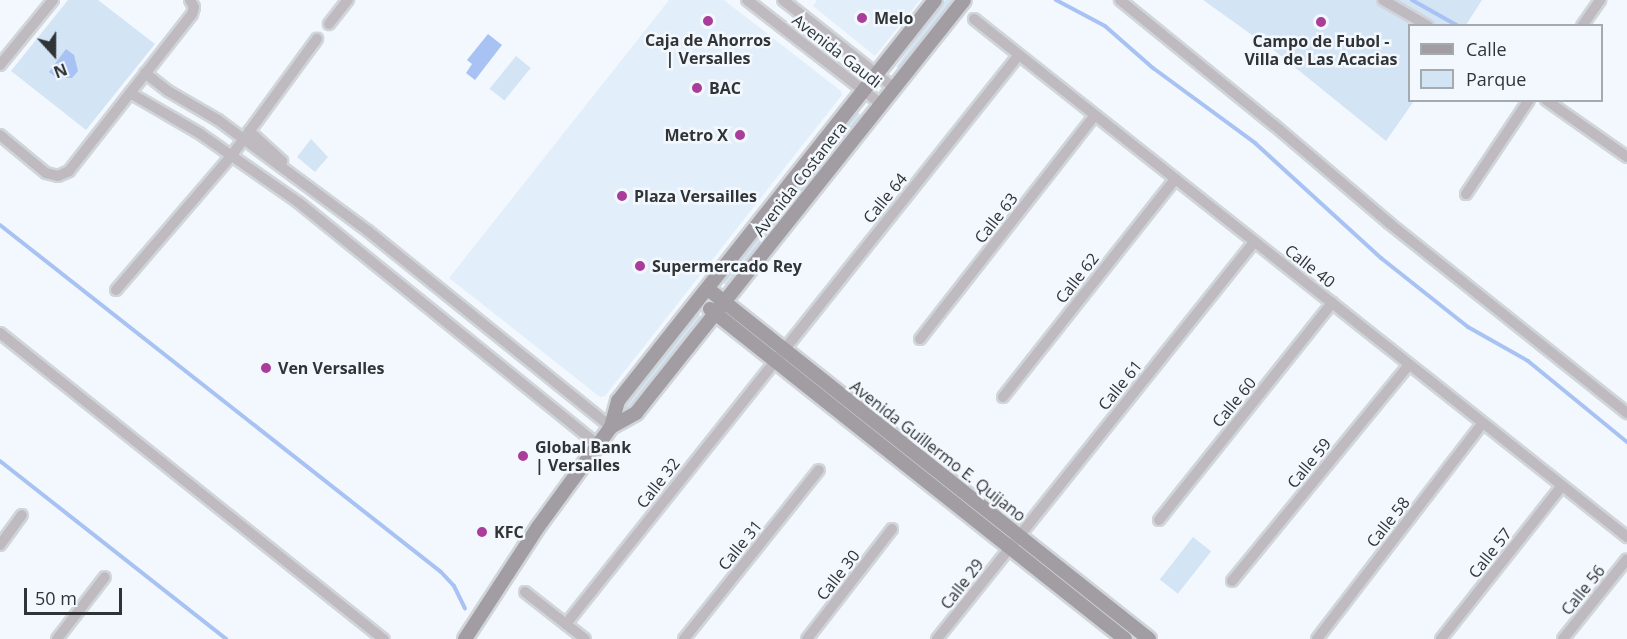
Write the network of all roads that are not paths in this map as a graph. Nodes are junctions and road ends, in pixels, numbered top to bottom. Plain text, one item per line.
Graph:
1 (53, 0) edge
2 (190, 0) edge
3 (348, 0) edge
4 (747, 0) edge
5 (783, 0) edge
6 (935, 0) edge
7 (964, 0) edge
8 (1120, 0) edge
9 (1383, 0) edge
10 (1600, 0) edge
11 (974, 19) dead end
12 (328, 24) dead end
13 (1425, 24) edge
14 (1583, 24) edge
15 (317, 39) dead end
16 (1018, 55) junction
17 (0, 65) edge
18 (145, 73) junction
19 (877, 75) junction
20 (894, 88) junction
21 (864, 91) junction
22 (130, 93) junction
23 (1528, 102) edge
24 (1549, 102) edge
25 (881, 104) junction
26 (1095, 115) junction
27 (0, 135) edge
28 (246, 135) junction
29 (232, 155) junction
30 (1627, 157) edge
31 (1175, 179) junction
32 (1466, 194) dead end
33 (368, 231) junction
34 (1254, 242) junction
35 (355, 248) junction
36 (116, 290) dead end
37 (703, 294) junction
38 (1332, 303) junction
39 (720, 308) junction
40 (0, 333) edge
41 (920, 339) dead end
42 (779, 355) junction
43 (1409, 364) junction
44 (1003, 397) dead end
45 (1627, 413) edge
46 (1483, 423) junction
47 (611, 427) junction
48 (598, 445) junction
49 (819, 470) dead end
50 (1562, 486) junction
51 (22, 515) dead end
52 (1160, 520) dead end
53 (892, 529) dead end
54 (1018, 536) junction
55 (1627, 537) edge
56 (0, 545) edge
57 (1009, 547) junction
58 (1627, 559) edge
59 (105, 577) dead end
60 (1232, 581) dead end
61 (525, 592) dead end
62 (566, 624) junction
63 (57, 639) edge
64 (384, 639) edge
65 (465, 639) edge
66 (585, 639) edge
67 (684, 639) edge
68 (807, 639) edge
69 (937, 639) edge
70 (1125, 639) edge
71 (1149, 639) edge
72 (1317, 639) edge
73 (1441, 639) edge
74 (1563, 639) edge

1 - 17 street
2 - 18 street
3 - 12 street
4 - 21 street, Avenida Gaudi
5 - 19 street, Avenida Gaudi
6 - 19 street, Avenida Costanera
7 - 20 street, Avenida Costanera
8 - 45 street
9 - 13 street
10 - 14 street
11 - 16 street, Calle 40
15 - 28 street
16 - 26 street, Calle 40
16 - 42 street, Calle 64
18 - 22 street
18 - 28 street
19 - 20 street, Avenida Gaudi
19 - 21 street, Avenida Costanera
20 - 25 street, Avenida Costanera
21 - 25 street, Avenida Gaudi
21 - 37 street, Avenida Costanera
22 - 27 street
22 - 29 street
23 - 32 street
24 - 30 street
25 - 39 street, Avenida Costanera
26 - 31 street, Calle 40
26 - 41 street, Calle 63
28 - 29 street
28 - 33 street
29 - 35 street
29 - 36 street
31 - 34 street, Calle 40
31 - 44 street, Calle 62
33 - 35 street
33 - 47 street
34 - 38 street, Calle 40
34 - 54 street, Calle 61
35 - 48 street
37 - 39 street, Avenida Guillermo E. Quijano
37 - 47 street, Avenida Costanera
38 - 43 street, Calle 40
38 - 52 street, Calle 60
39 - 42 street, Avenida Guillermo E. Quijano
39 - 47 street, Avenida Costanera
40 - 64 street
42 - 54 street, Avenida Guillermo E. Quijano
42 - 57 street, Avenida Guillermo E. Quijano
42 - 62 street, Calle 32
43 - 46 street, Calle 40
43 - 60 street, Calle 59
46 - 50 street, Calle 40
46 - 72 street, Calle 58
47 - 48 street, Avenida Costanera
48 - 65 street, Avenida Costanera
49 - 67 street, Calle 31
50 - 55 street, Calle 40
50 - 73 street, Calle 57
51 - 56 street
53 - 68 street, Calle 30
54 - 57 street, Calle 61
54 - 71 street, Avenida Guillermo E. Quijano
57 - 69 street, Calle 29
57 - 70 street, Avenida Guillermo E. Quijano
58 - 74 street, Calle 56
59 - 63 street
61 - 62 street
62 - 66 street

